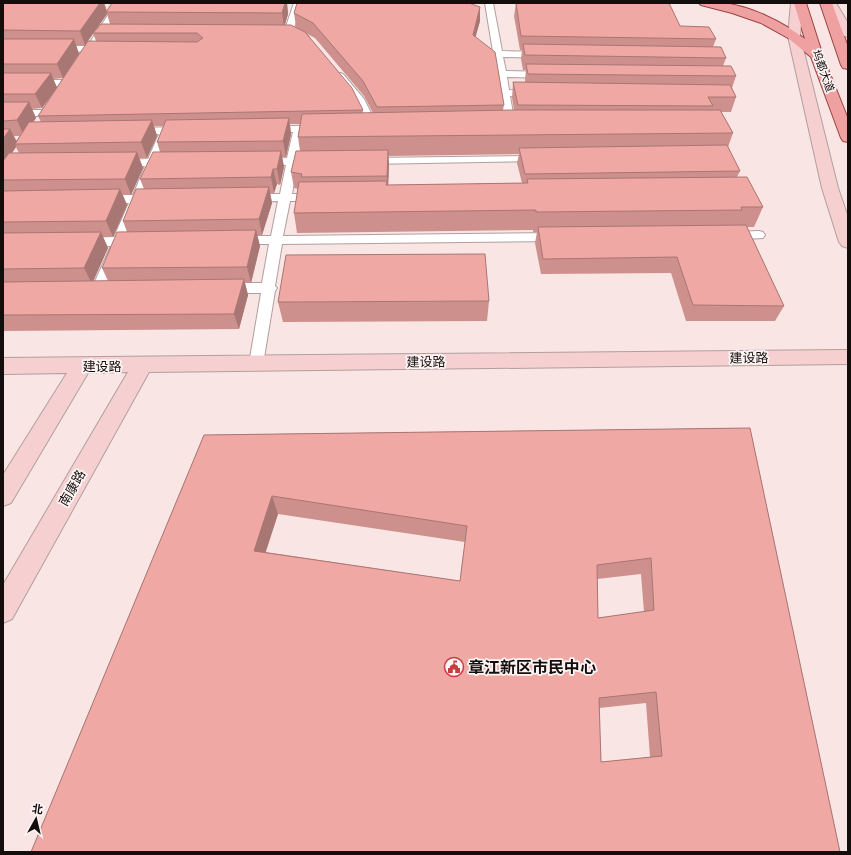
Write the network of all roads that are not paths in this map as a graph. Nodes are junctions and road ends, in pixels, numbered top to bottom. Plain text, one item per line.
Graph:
1 (120, 3) edge
2 (298, 3) edge
3 (489, 3) edge
4 (705, 3) edge
5 (796, 3) edge
6 (800, 3) edge
7 (826, 3) edge
8 (830, 3) edge
9 (848, 31) edge
10 (280, 32) edge
11 (295, 32) junction
12 (794, 36) junction
13 (311, 41) edge
14 (43, 49) edge
15 (91, 49) junction
16 (114, 49) edge
17 (498, 54) junction
18 (552, 55) edge
19 (817, 56) junction
20 (83, 60) edge
21 (847, 62) edge
22 (335, 70) edge
23 (75, 72) edge
24 (501, 74) junction
25 (556, 75) edge
26 (3, 83) edge
27 (68, 83) junction
28 (504, 93) junction
29 (544, 94) edge
30 (60, 95) edge
31 (3, 113) edge
32 (41, 123) edge
33 (510, 125) edge
34 (336, 128) edge
35 (358, 128) edge
36 (260, 129) edge
37 (299, 129) junction
38 (197, 130) edge
39 (119, 131) edge
40 (166, 131) junction
41 (848, 138) edge
42 (546, 159) edge
43 (292, 161) junction
44 (324, 161) edge
45 (356, 161) edge
46 (152, 162) junction
47 (183, 162) edge
48 (253, 162) edge
49 (106, 163) edge
50 (285, 197) junction
51 (332, 197) edge
52 (238, 198) edge
53 (136, 199) junction
54 (167, 199) edge
55 (89, 200) edge
56 (758, 235) dead end
57 (719, 236) edge
58 (569, 237) edge
59 (221, 240) edge
60 (276, 240) junction
61 (150, 241) edge
62 (72, 242) edge
63 (118, 242) junction
64 (848, 242) edge
65 (215, 288) edge
66 (270, 288) junction
67 (113, 289) edge
68 (82, 290) edge
69 (98, 290) junction
70 (848, 356) edge
71 (256, 364) junction
72 (3, 366) edge
73 (82, 366) junction
74 (142, 366) junction
75 (3, 496) edge
76 (3, 610) edge

1 - 15 lane
2 - 11 lane
3 - 17 lane
4 - 12 main road
5 - 12 street
6 - 19 main road, 坞都大道
7 - 21 main road, 坞都大道
8 - 9 street
9 - 21 main road
10 - 11 lane
11 - 13 lane
12 - 19 main road
12 - 64 street
14 - 15 lane
15 - 16 lane
15 - 20 lane
17 - 18 lane
17 - 24 lane
19 - 41 main road, 坞都大道
22 - 35 lane
23 - 27 lane
24 - 25 lane
24 - 28 lane
26 - 27 lane
27 - 30 lane
28 - 29 lane
28 - 33 lane
31 - 32 lane
34 - 37 lane
36 - 37 lane
37 - 43 lane
38 - 40 lane
39 - 40 lane
40 - 46 lane
42 - 45 lane
43 - 44 lane
43 - 48 lane
43 - 50 lane
46 - 47 lane
46 - 49 lane
46 - 53 lane
50 - 51 lane
50 - 52 lane
50 - 60 lane
53 - 54 lane
53 - 55 lane
53 - 63 lane
56 - 57 lane
58 - 60 lane
59 - 60 lane
60 - 66 lane
61 - 63 lane
62 - 63 lane
63 - 69 lane
65 - 66 lane
66 - 71 lane
67 - 69 lane
68 - 69 lane
70 - 71 street, 建设路
71 - 74 street, 建设路
72 - 73 street, 建设路
73 - 74 street, 建设路
73 - 75 street
74 - 76 street, 南康路

